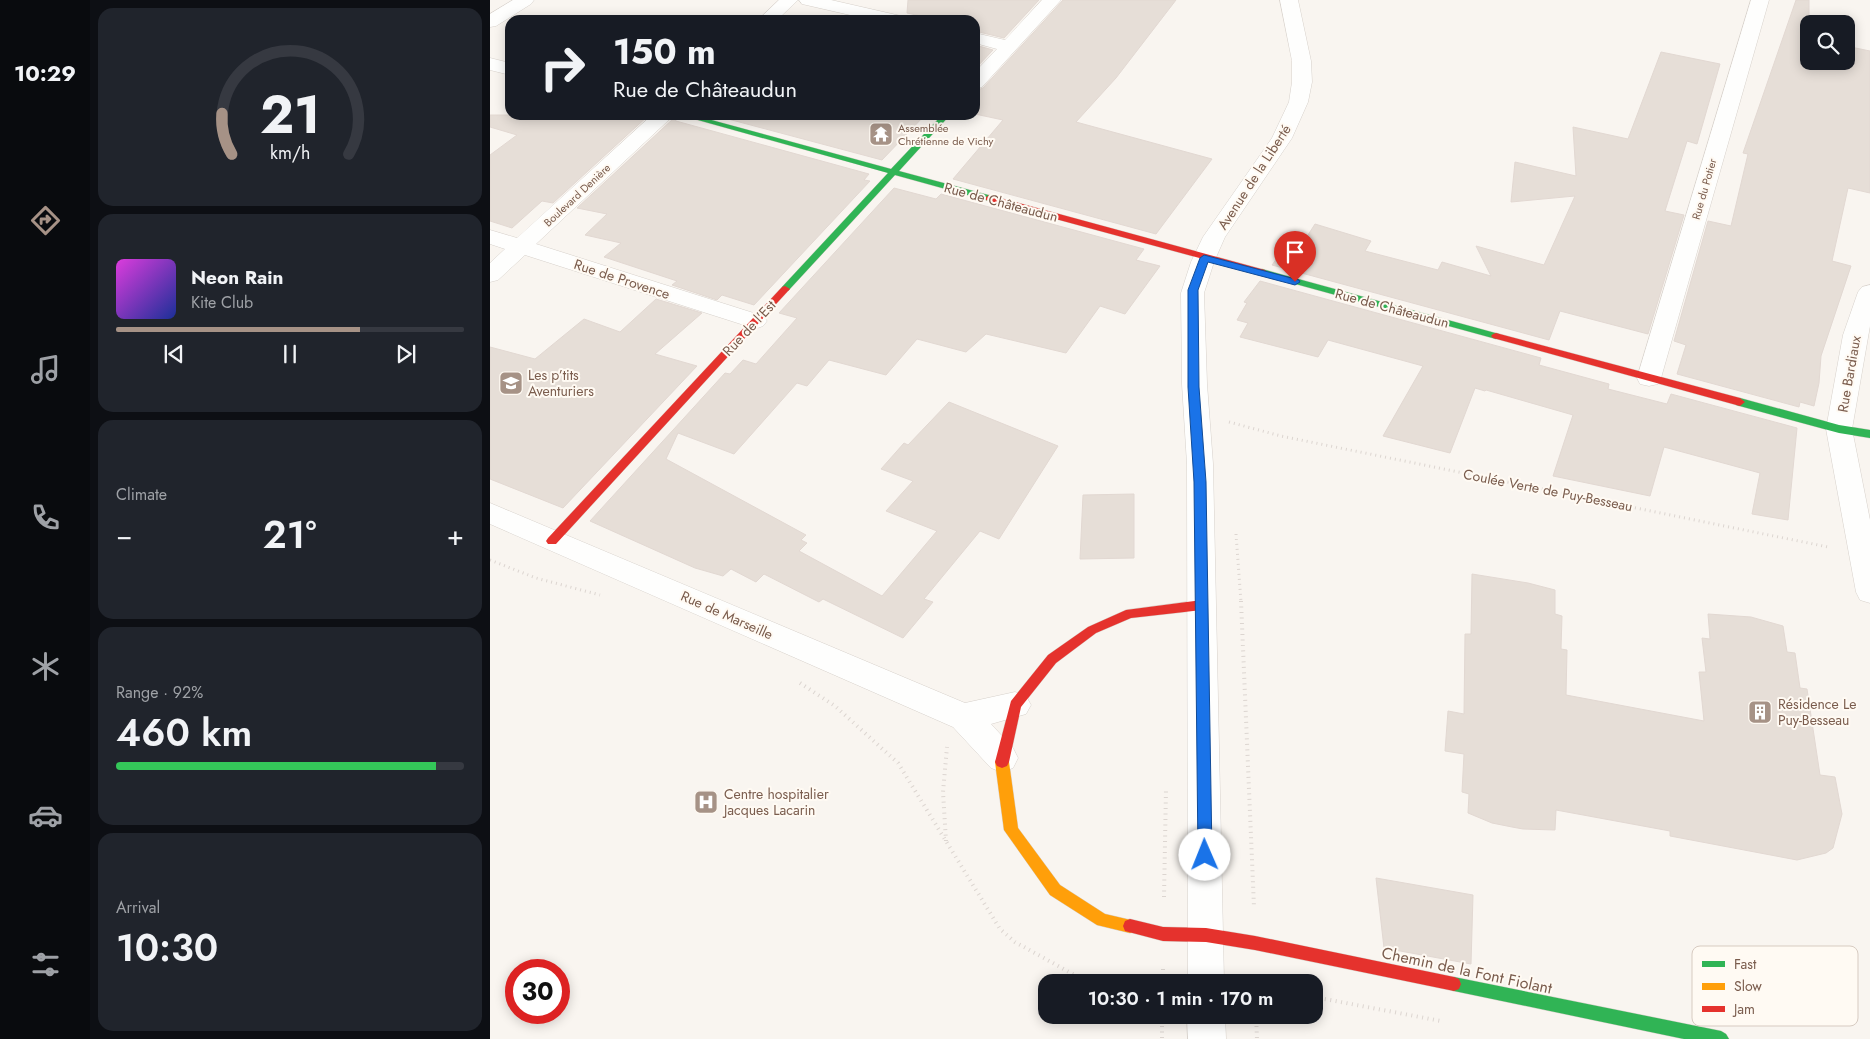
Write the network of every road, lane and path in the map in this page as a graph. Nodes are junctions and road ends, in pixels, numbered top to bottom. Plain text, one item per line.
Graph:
1 (525, 0) edge
2 (789, 0) edge
3 (808, 0) edge
4 (1052, 0) edge
5 (1289, 0) edge
6 (1760, 0) edge
7 (772, 15) edge
8 (873, 15) edge
9 (490, 22) edge
10 (980, 39) edge
11 (1009, 46) junction
12 (490, 64) edge
13 (505, 68) edge
14 (980, 78) edge
15 (659, 120) edge
16 (702, 120) edge
17 (941, 120) edge
18 (893, 172) junction
19 (490, 237) edge
20 (520, 247) junction
21 (1204, 258) junction
22 (490, 275) edge
23 (1870, 292) edge
24 (755, 321) junction
25 (1649, 378) junction
26 (1840, 429) junction
27 (1227, 431) dead end
28 (1870, 434) edge
29 (490, 513) edge
30 (1235, 526) dead end
31 (552, 541) junction
32 (1862, 554) junction
33 (490, 560) edge
34 (1870, 592) edge
35 (602, 596) dead end
36 (1202, 605) junction
37 (795, 680) dead end
38 (1015, 705) junction
39 (964, 717) junction
40 (1002, 758) junction
41 (1206, 935) junction
42 (1255, 943) junction
43 (1073, 974) edge
44 (1206, 974) edge
45 (1323, 999) edge
46 (1448, 1022) dead end
47 (1162, 1024) edge
48 (1206, 1024) edge
49 (1256, 1024) edge
50 (1162, 1039) edge
51 (1207, 1039) edge
52 (1257, 1039) edge
53 (1722, 1039) edge

1 - 9 street
2 - 7 street
3 - 8 street
4 - 11 street
5 - 21 street, Avenue de la Liberté
6 - 25 street, Rue du Potier
10 - 11 street
11 - 14 street
12 - 13 street
15 - 20 street, Boulevard Denière
16 - 18 street, Rue de Châteaudun
17 - 18 street, Rue de l'Est
18 - 21 street, Rue de Châteaudun
18 - 24 street, Rue de l'Est
19 - 20 street, Rue de Provence
20 - 22 street, Boulevard Denière
20 - 24 street, Rue de Provence
21 - 25 street, Rue de Châteaudun
21 - 36 street, Avenue de la Liberté
23 - 26 street, Rue Bardiaux
24 - 31 street, Rue de l'Est
25 - 26 street, Rue de Châteaudun
26 - 28 street
26 - 32 street, Rue Bardiaux
27 - 32 path, Coulée Verte de Puy-Besseau
29 - 31 street, Rue de Marseille
30 - 42 path
31 - 39 street, Rue de Marseille
32 - 34 street, Rue Bardiaux
33 - 35 path
36 - 38 street
36 - 41 street, Avenue de la Liberté
37 - 43 path
38 - 39 street
38 - 40 street
39 - 40 street, Rue de Marseille
40 - 41 street, Chemin de la Font Fiolant
41 - 42 street, Chemin de la Font Fiolant
41 - 44 street, Avenue de la Liberté
42 - 53 street, Chemin de la Font Fiolant
45 - 46 path
47 - 50 path
48 - 51 street
49 - 52 path

